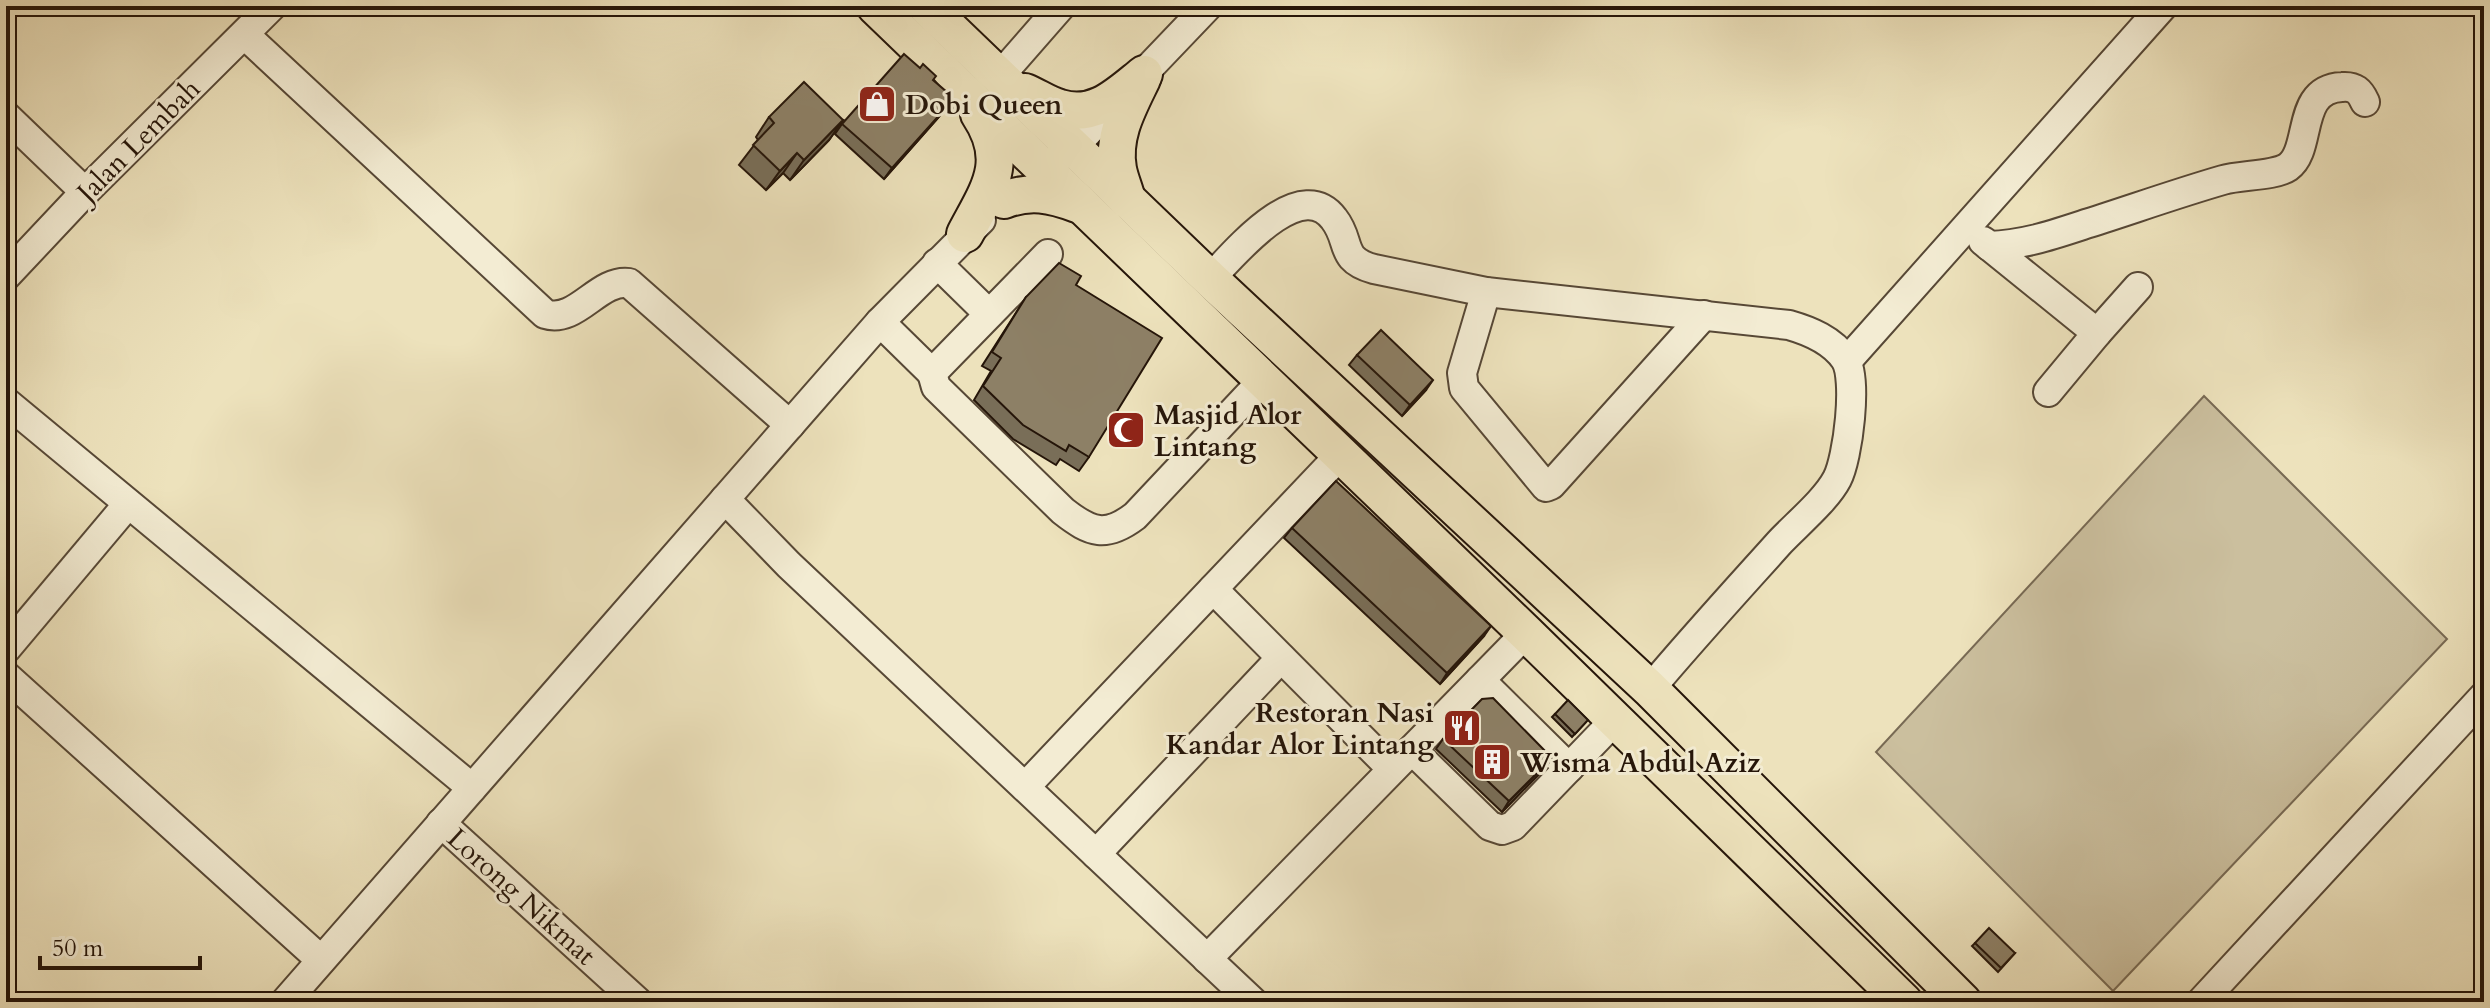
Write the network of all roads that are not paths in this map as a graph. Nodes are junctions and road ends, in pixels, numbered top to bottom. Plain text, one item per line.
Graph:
1 (272, 6) edge
2 (875, 6) edge
3 (926, 6) edge
4 (1061, 6) edge
5 (1208, 6) edge
6 (2163, 6) edge
7 (245, 35) junction
8 (1144, 74) junction
9 (1002, 79) junction
10 (966, 95) junction
11 (2365, 102) dead end
12 (6, 116) edge
13 (1072, 147) junction
14 (1043, 169) junction
15 (85, 192) junction
16 (1004, 200) junction
17 (1127, 200) junction
18 (1082, 206) junction
19 (1967, 228) junction
20 (965, 234) junction
21 (1989, 246) junction
22 (1048, 254) dead end
23 (937, 263) junction
24 (6, 276) edge
25 (1210, 279) junction
26 (2138, 287) dead end
27 (1486, 292) junction
28 (989, 314) junction
29 (1704, 315) junction
30 (880, 322) junction
31 (2097, 333) junction
32 (1847, 361) junction
33 (932, 373) junction
34 (1263, 380) junction
35 (2048, 392) dead end
36 (6, 402) edge
37 (790, 425) junction
38 (1341, 454) junction
39 (725, 499) junction
40 (128, 504) junction
41 (1213, 589) junction
42 (1526, 633) junction
43 (6, 649) edge
44 (1281, 658) junction
45 (6, 676) edge
46 (1480, 680) junction
47 (1650, 689) junction
48 (2484, 696) edge
49 (1615, 720) junction
50 (1402, 760) junction
51 (1569, 768) junction
52 (1025, 787) junction
53 (472, 788) junction
54 (441, 823) junction
55 (1096, 854) junction
56 (1207, 959) junction
57 (321, 960) junction
58 (298, 997) edge
59 (638, 1002) edge
60 (1253, 1002) edge
61 (1904, 1002) edge
62 (1963, 1002) edge
63 (2201, 1002) edge

1 - 7 street, Jalan Lembah
2 - 10 main road
3 - 9 main road
4 - 9 street
5 - 8 street
6 - 19 street
7 - 15 street, Jalan Lembah
7 - 37 street
8 - 9 main road
8 - 13 street
8 - 17 main road
9 - 13 main road
10 - 14 main road
10 - 20 main road
11 - 21 street
12 - 15 street
13 - 14 street
13 - 17 main road
14 - 16 street
14 - 18 main road
15 - 24 street, Jalan Lembah
16 - 18 main road
16 - 20 street
17 - 25 main road
18 - 34 main road
19 - 21 street
19 - 32 street
20 - 23 street
21 - 31 street
22 - 28 street
23 - 28 street
23 - 30 street
25 - 27 street
25 - 47 main road
26 - 31 street
27 - 29 street
27 - 29 street
28 - 33 street
29 - 32 street
30 - 33 street
30 - 37 street
31 - 35 street
32 - 47 street
33 - 34 street
34 - 38 main road
36 - 40 street
37 - 39 street
38 - 41 street
38 - 42 main road
39 - 52 street
39 - 53 street
40 - 43 street
40 - 53 street
41 - 44 street
41 - 52 street
42 - 46 street
42 - 49 main road
44 - 50 street
44 - 55 street
45 - 57 street
46 - 50 street
46 - 51 street
47 - 62 main road
48 - 63 street
49 - 51 street
49 - 61 main road
50 - 51 street
50 - 56 street
52 - 55 street
53 - 54 street
54 - 57 street
54 - 59 street, Lorong Nikmat
55 - 56 street
56 - 60 street
57 - 58 street

